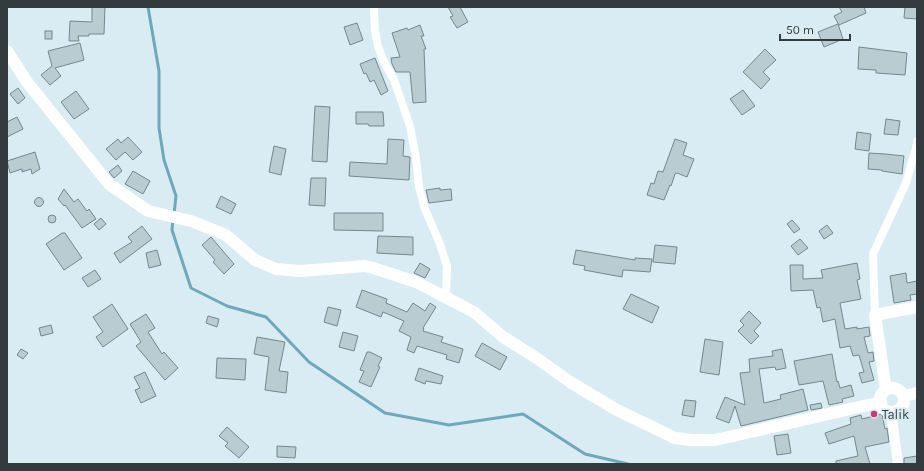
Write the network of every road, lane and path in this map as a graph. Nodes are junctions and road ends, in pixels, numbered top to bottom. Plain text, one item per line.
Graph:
1 (374, 7) edge
2 (7, 51) edge
3 (917, 140) edge
4 (446, 298) junction
5 (917, 307) edge
6 (875, 314) junction
7 (886, 390) junction
8 (917, 393) edge
9 (904, 396) junction
10 (881, 402) junction
11 (891, 411) junction
12 (898, 464) edge

1 - 4 street
2 - 4 main road
3 - 6 street
4 - 10 main road
5 - 6 main road
6 - 7 main road
7 - 9 main road
7 - 10 main road
8 - 9 main road
9 - 11 main road
10 - 11 main road
11 - 12 street

